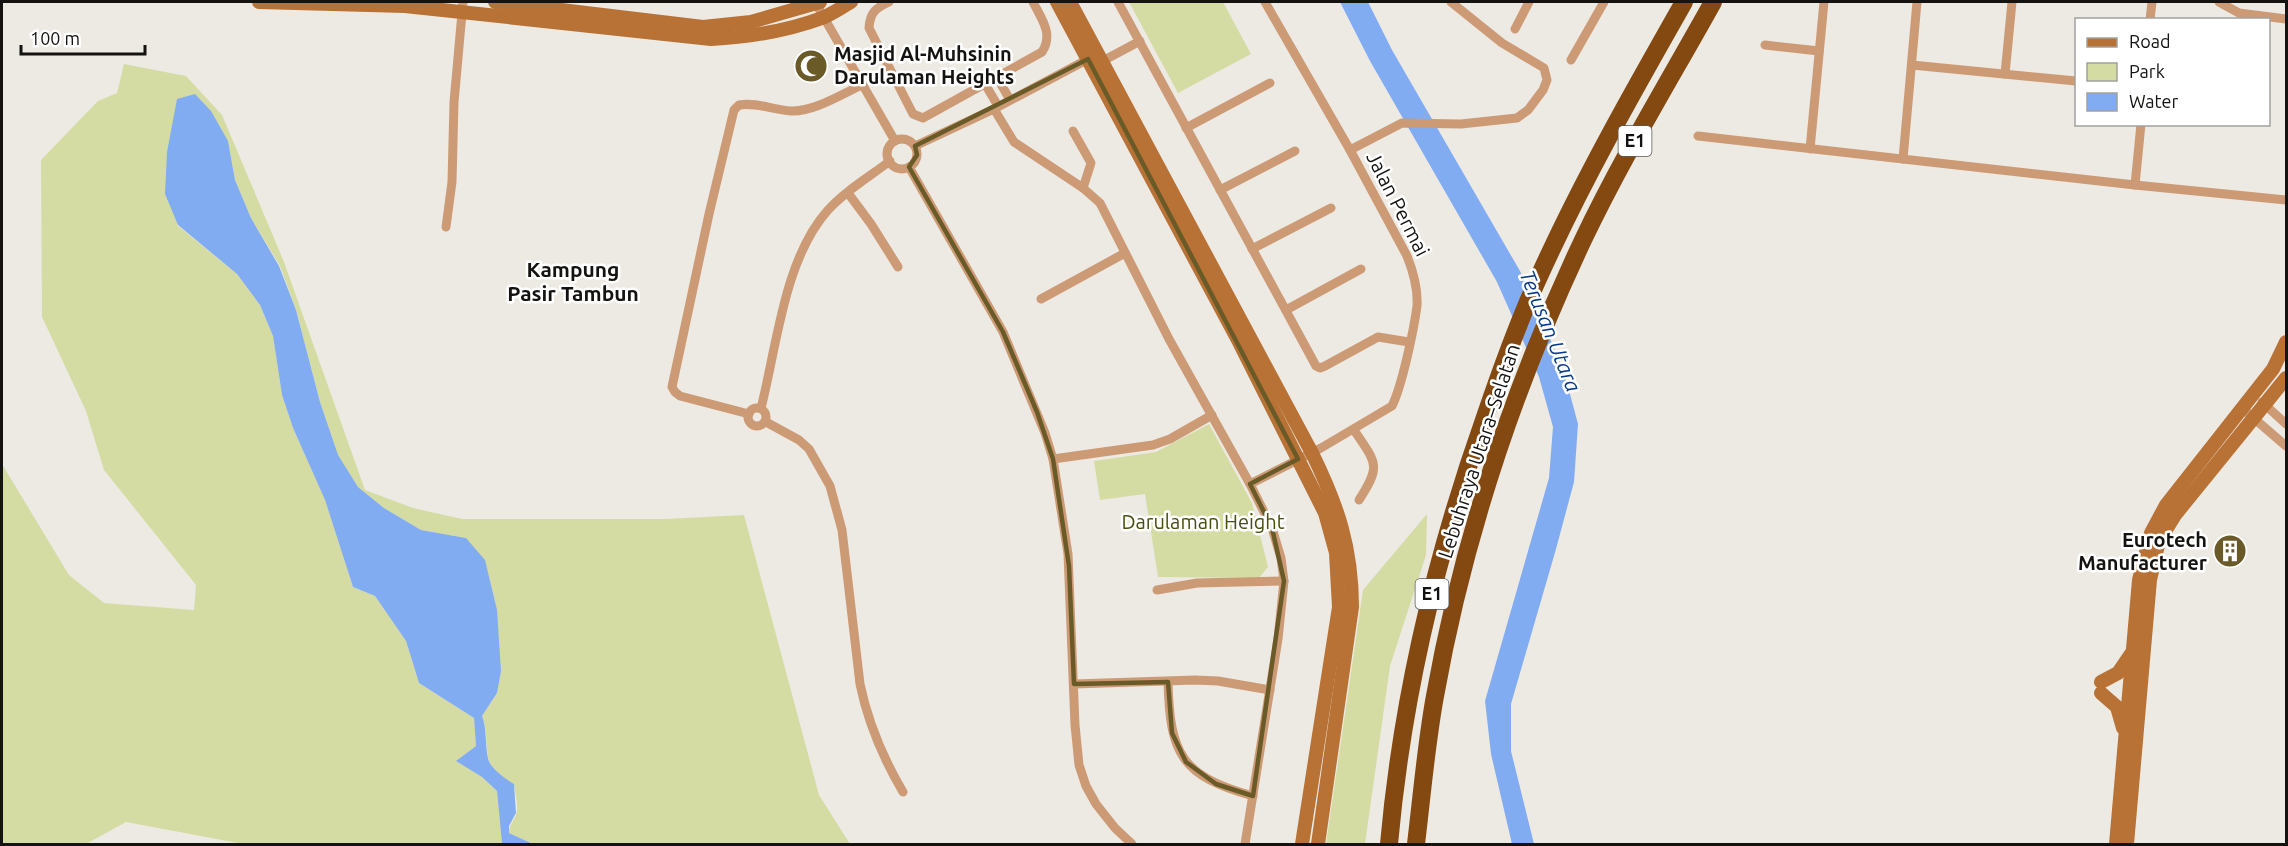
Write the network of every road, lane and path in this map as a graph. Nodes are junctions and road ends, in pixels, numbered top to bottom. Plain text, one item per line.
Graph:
1 (259, 2) edge
2 (495, 2) edge
3 (817, 2) edge
4 (851, 2) edge
5 (890, 2) edge
6 (1033, 2) edge
7 (1057, 2) edge
8 (1070, 2) edge
9 (1118, 2) edge
10 (1265, 2) edge
11 (1452, 2) edge
12 (1530, 2) edge
13 (1604, 2) edge
14 (1684, 2) edge
15 (1713, 2) edge
16 (1824, 2) edge
17 (1917, 2) edge
18 (2012, 2) edge
19 (2152, 2) edge
20 (2219, 2) edge
21 (2240, 2) edge
22 (463, 7) edge
23 (2239, 13) junction
24 (824, 17) junction
25 (2150, 18) edge
26 (2286, 19) edge
27 (1515, 28) dead end
28 (1140, 41) junction
29 (1765, 45) dead end
30 (1819, 51) junction
31 (1095, 60) junction
32 (1571, 60) dead end
33 (1912, 65) junction
34 (2005, 74) junction
35 (997, 77) junction
36 (2075, 81) edge
37 (1270, 83) dead end
38 (985, 84) junction
39 (862, 85) junction
40 (1010, 100) junction
41 (996, 107) junction
42 (2141, 126) edge
43 (1186, 128) junction
44 (1073, 131) dead end
45 (1698, 136) dead end
46 (895, 141) junction
47 (915, 146) junction
48 (1810, 149) junction
49 (1350, 150) junction
50 (1295, 151) dead end
51 (1903, 159) junction
52 (890, 161) junction
53 (909, 167) junction
54 (2134, 185) junction
55 (1083, 188) junction
56 (1220, 190) junction
57 (848, 193) junction
58 (2286, 200) edge
59 (1331, 208) dead end
60 (446, 227) dead end
61 (1252, 249) junction
62 (1125, 253) junction
63 (898, 267) dead end
64 (1361, 269) dead end
65 (1041, 298) dead end
66 (1287, 310) junction
67 (1409, 342) junction
68 (2286, 342) edge
69 (2286, 378) edge
70 (2253, 394) junction
71 (2266, 406) junction
72 (761, 408) junction
73 (2242, 408) junction
74 (749, 414) junction
75 (1212, 415) junction
76 (2254, 418) junction
77 (766, 422) junction
78 (2286, 424) edge
79 (1354, 430) junction
80 (2286, 446) edge
81 (1312, 453) junction
82 (1053, 459) junction
83 (1298, 459) junction
84 (1250, 484) junction
85 (1359, 500) dead end
86 (1284, 581) junction
87 (1157, 590) dead end
88 (2133, 651) junction
89 (1168, 682) junction
90 (1074, 684) junction
91 (1270, 690) junction
92 (2126, 739) junction
93 (903, 792) dead end
94 (1253, 796) junction
95 (1132, 844) edge
96 (1245, 844) edge
97 (1302, 844) edge
98 (1318, 844) edge
99 (1389, 844) edge
100 (1416, 844) edge
101 (2116, 844) edge
102 (2127, 844) edge

1 - 22 street
2 - 3 street
3 - 24 street
4 - 24 street
5 - 38 street
6 - 35 street
7 - 31 street
8 - 31 street
9 - 28 street
10 - 49 street, Jalan Permai
11 - 49 street
12 - 27 street
13 - 32 street
14 - 99 highway, Lebuhraya Utara–Selatan / E1
15 - 100 highway, Lebuhraya Utara–Selatan / E1
16 - 30 street
17 - 33 street
18 - 34 street
19 - 25 street
20 - 23 street
21 - 23 street
22 - 24 street
22 - 60 street
23 - 26 street
24 - 39 street
28 - 31 street
28 - 43 street
29 - 30 street
30 - 48 street
31 - 40 street
31 - 81 street
31 - 83 street
33 - 34 street
33 - 51 street
34 - 36 street
35 - 38 street
35 - 40 street
37 - 43 street
38 - 41 street
39 - 46 street
39 - 74 street
40 - 41 street
41 - 47 street
41 - 55 street
42 - 54 street
43 - 56 street
44 - 55 street
45 - 48 street
46 - 47 street
46 - 52 street
47 - 53 street
48 - 51 street
49 - 67 street, Jalan Permai
50 - 56 street
51 - 54 street
52 - 53 street
52 - 57 street
53 - 82 street
54 - 58 street
55 - 62 street
56 - 61 street
57 - 63 street
57 - 72 street
59 - 61 street
61 - 66 street
62 - 65 street
62 - 75 street
64 - 66 street
66 - 67 street
67 - 79 street, Jalan Permai
68 - 70 street
69 - 71 street
70 - 71 street
70 - 73 street
71 - 76 street
71 - 78 street
72 - 74 street
72 - 77 street
73 - 76 street
73 - 88 street
74 - 77 street
75 - 82 street
75 - 84 street
76 - 80 street
76 - 102 street
77 - 93 street
79 - 81 street, Jalan Permai
79 - 85 street
81 - 83 street, Jalan Permai
81 - 98 street
82 - 90 street
83 - 84 street, Jalan Permai
83 - 97 street
84 - 86 street
86 - 87 street
86 - 91 street
88 - 92 street
88 - 92 street
89 - 90 street
89 - 91 street
89 - 94 street
90 - 95 street
91 - 94 street
92 - 101 street
94 - 96 street

